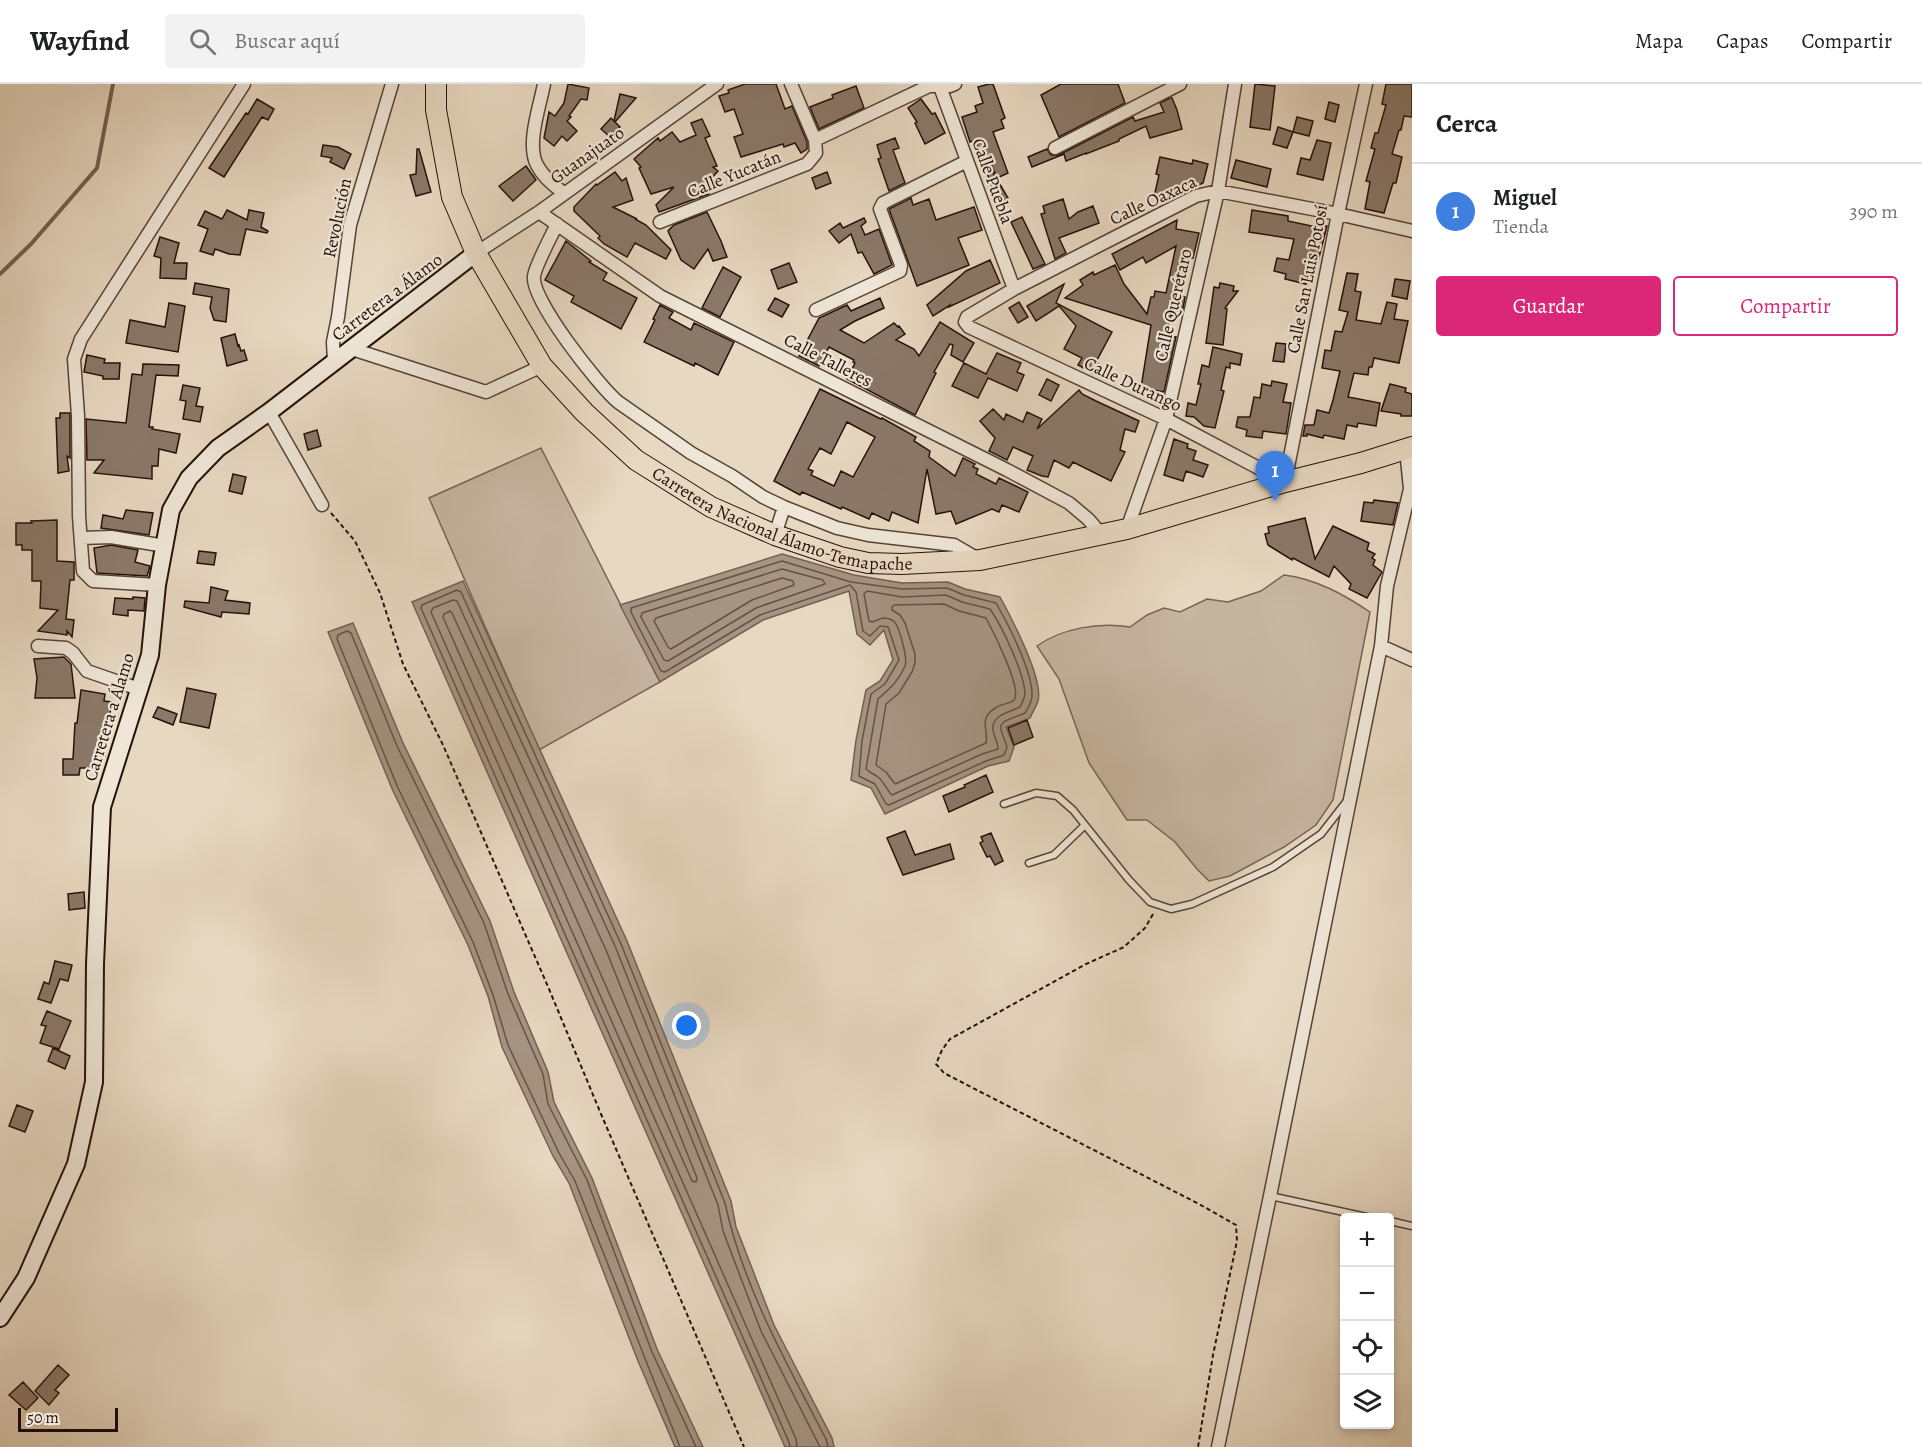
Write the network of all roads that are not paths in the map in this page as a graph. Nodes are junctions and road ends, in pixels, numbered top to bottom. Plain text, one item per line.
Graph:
1 (244, 84) edge
2 (392, 84) edge
3 (436, 84) edge
4 (544, 84) edge
5 (717, 84) edge
6 (791, 84) edge
7 (955, 84) edge
8 (1180, 84) edge
9 (1235, 84) edge
10 (1366, 84) edge
11 (940, 85) edge
12 (815, 140) junction
13 (1055, 148) dead end
14 (967, 161) junction
15 (1218, 191) junction
16 (563, 193) junction
17 (538, 212) junction
18 (1338, 214) junction
19 (660, 222) dead end
20 (557, 224) junction
21 (1412, 231) edge
22 (476, 253) junction
23 (1014, 289) junction
24 (816, 310) dead end
25 (965, 322) joint
26 (352, 349) junction
27 (334, 362) junction
28 (542, 366) junction
29 (269, 412) junction
30 (1166, 419) junction
31 (1409, 451) edge
32 (1285, 482) junction
33 (322, 505) road end
34 (783, 507) junction
35 (1127, 529) junction
36 (775, 535) junction
37 (1102, 535) junction
38 (81, 538) junction
39 (165, 546) junction
40 (980, 560) junction
41 (157, 585) junction
42 (38, 646) dead end
43 (1381, 646) junction
44 (1412, 660) edge
45 (139, 689) junction
46 (1350, 797) junction
47 (1004, 804) dead end
48 (1085, 825) junction
49 (1029, 863) dead end
50 (1270, 1196) junction
51 (1348, 1213) edge
52 (1394, 1222) edge
53 (1412, 1226) edge
54 (0, 1318) edge
55 (1218, 1447) edge

1 - 38 street
2 - 27 street, Revolución
3 - 22 main road, Carretera Nacional Álamo-Temapache
4 - 16 street
5 - 16 street, Guanajuato
6 - 12 street
7 - 11 street
8 - 13 street
9 - 15 street, Calle Querétaro
10 - 18 street, Calle San Luis Potosí
11 - 12 street
11 - 14 street, Calle Puebla
12 - 19 street, Calle Yucatán
14 - 23 street, Calle Puebla
14 - 24 street
15 - 18 street, Calle Oaxaca
15 - 23 street, Calle Oaxaca
15 - 30 street, Calle Querétaro
16 - 17 street, Guanajuato
17 - 20 street, Calle Talleres
17 - 22 street, Guanajuato
18 - 21 street, Calle Oaxaca
18 - 32 street, Calle San Luis Potosí
20 - 34 street
20 - 37 street, Calle Talleres
22 - 26 main road, Carretera a Álamo
22 - 28 main road, Carretera Nacional Álamo-Temapache
23 - 25 street, Calle Oaxaca
25 - 30 street, Calle Durango
26 - 27 main road, Carretera a Álamo
26 - 28 street
27 - 29 main road, Carretera a Álamo
28 - 36 main road, Carretera Nacional Álamo-Temapache
29 - 33 street
29 - 39 main road, Carretera a Álamo
30 - 32 street, Calle Durango
30 - 35 street, Calle Querétaro
31 - 32 main road, Carretera Nacional Álamo-Temapache
31 - 43 street
32 - 35 main road, Carretera Nacional Álamo-Temapache
34 - 36 street
34 - 40 street
35 - 37 main road, Carretera Nacional Álamo-Temapache
36 - 40 main road, Carretera Nacional Álamo-Temapache
37 - 40 main road, Carretera Nacional Álamo-Temapache
38 - 39 street
38 - 41 street
39 - 41 main road, Carretera a Álamo
41 - 45 main road, Carretera a Álamo
42 - 45 street
43 - 44 street
43 - 46 street
45 - 54 main road, Carretera a Álamo
46 - 48 lane
46 - 50 street
47 - 48 lane
48 - 49 lane
50 - 51 lane
50 - 55 street
52 - 53 lane

